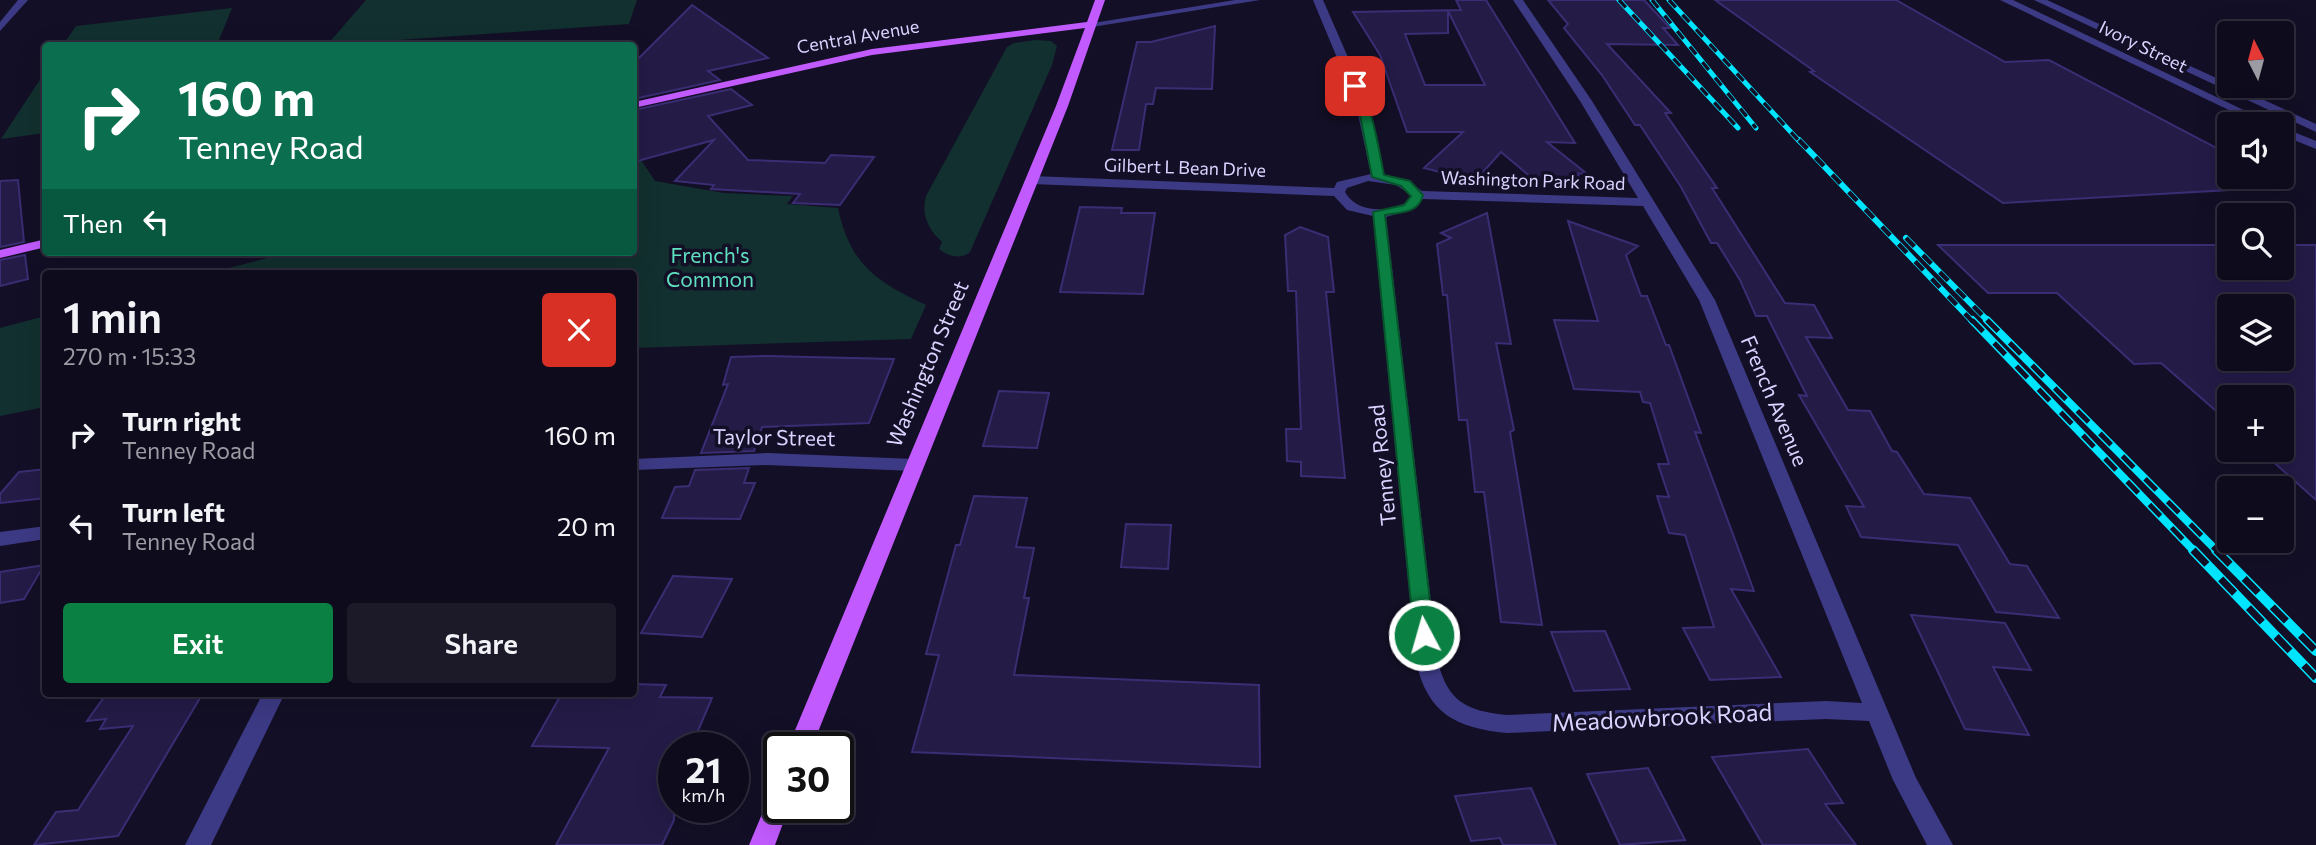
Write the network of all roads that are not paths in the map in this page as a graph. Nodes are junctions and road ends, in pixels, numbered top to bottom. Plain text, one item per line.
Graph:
1 (23, 0) edge
2 (1255, 0) edge
3 (1318, 0) edge
4 (1518, 0) edge
5 (2005, 0) edge
6 (2039, 0) edge
7 (1101, 1) edge
8 (1092, 24) junction
9 (0, 28) edge
10 (637, 104) edge
11 (2242, 112) edge
12 (2316, 128) edge
13 (2294, 136) edge
14 (2316, 145) edge
15 (1378, 177) junction
16 (1031, 180) junction
17 (1338, 192) junction
18 (1417, 195) junction
19 (1648, 202) junction
20 (1379, 212) junction
21 (42, 244) edge
22 (0, 254) edge
23 (637, 465) edge
24 (914, 465) junction
25 (42, 533) edge
26 (0, 538) edge
27 (272, 697) edge
28 (1450, 706) joint
29 (1878, 713) junction
30 (806, 732) edge
31 (771, 823) edge
32 (198, 845) edge
33 (762, 845) edge
34 (1940, 845) edge

1 - 9 street
2 - 8 street
3 - 15 street
4 - 19 street, French Avenue
5 - 11 street, Ivory Street
6 - 12 street, Ivory Street
7 - 8 main road, Washington Street
8 - 10 main road, Central Avenue
8 - 16 main road, Washington Street
13 - 14 street
15 - 17 street
15 - 18 street
16 - 17 street, Gilbert L Bean Drive
16 - 24 main road, Washington Street
17 - 20 street
18 - 19 street, Washington Park Road
18 - 20 street
19 - 29 street, French Avenue
20 - 28 street, Tenney Road
21 - 22 main road
23 - 24 street, Taylor Street
24 - 30 main road, Washington Street
25 - 26 street
27 - 32 street
28 - 29 street, Meadowbrook Road
29 - 34 street, French Avenue
31 - 33 main road

